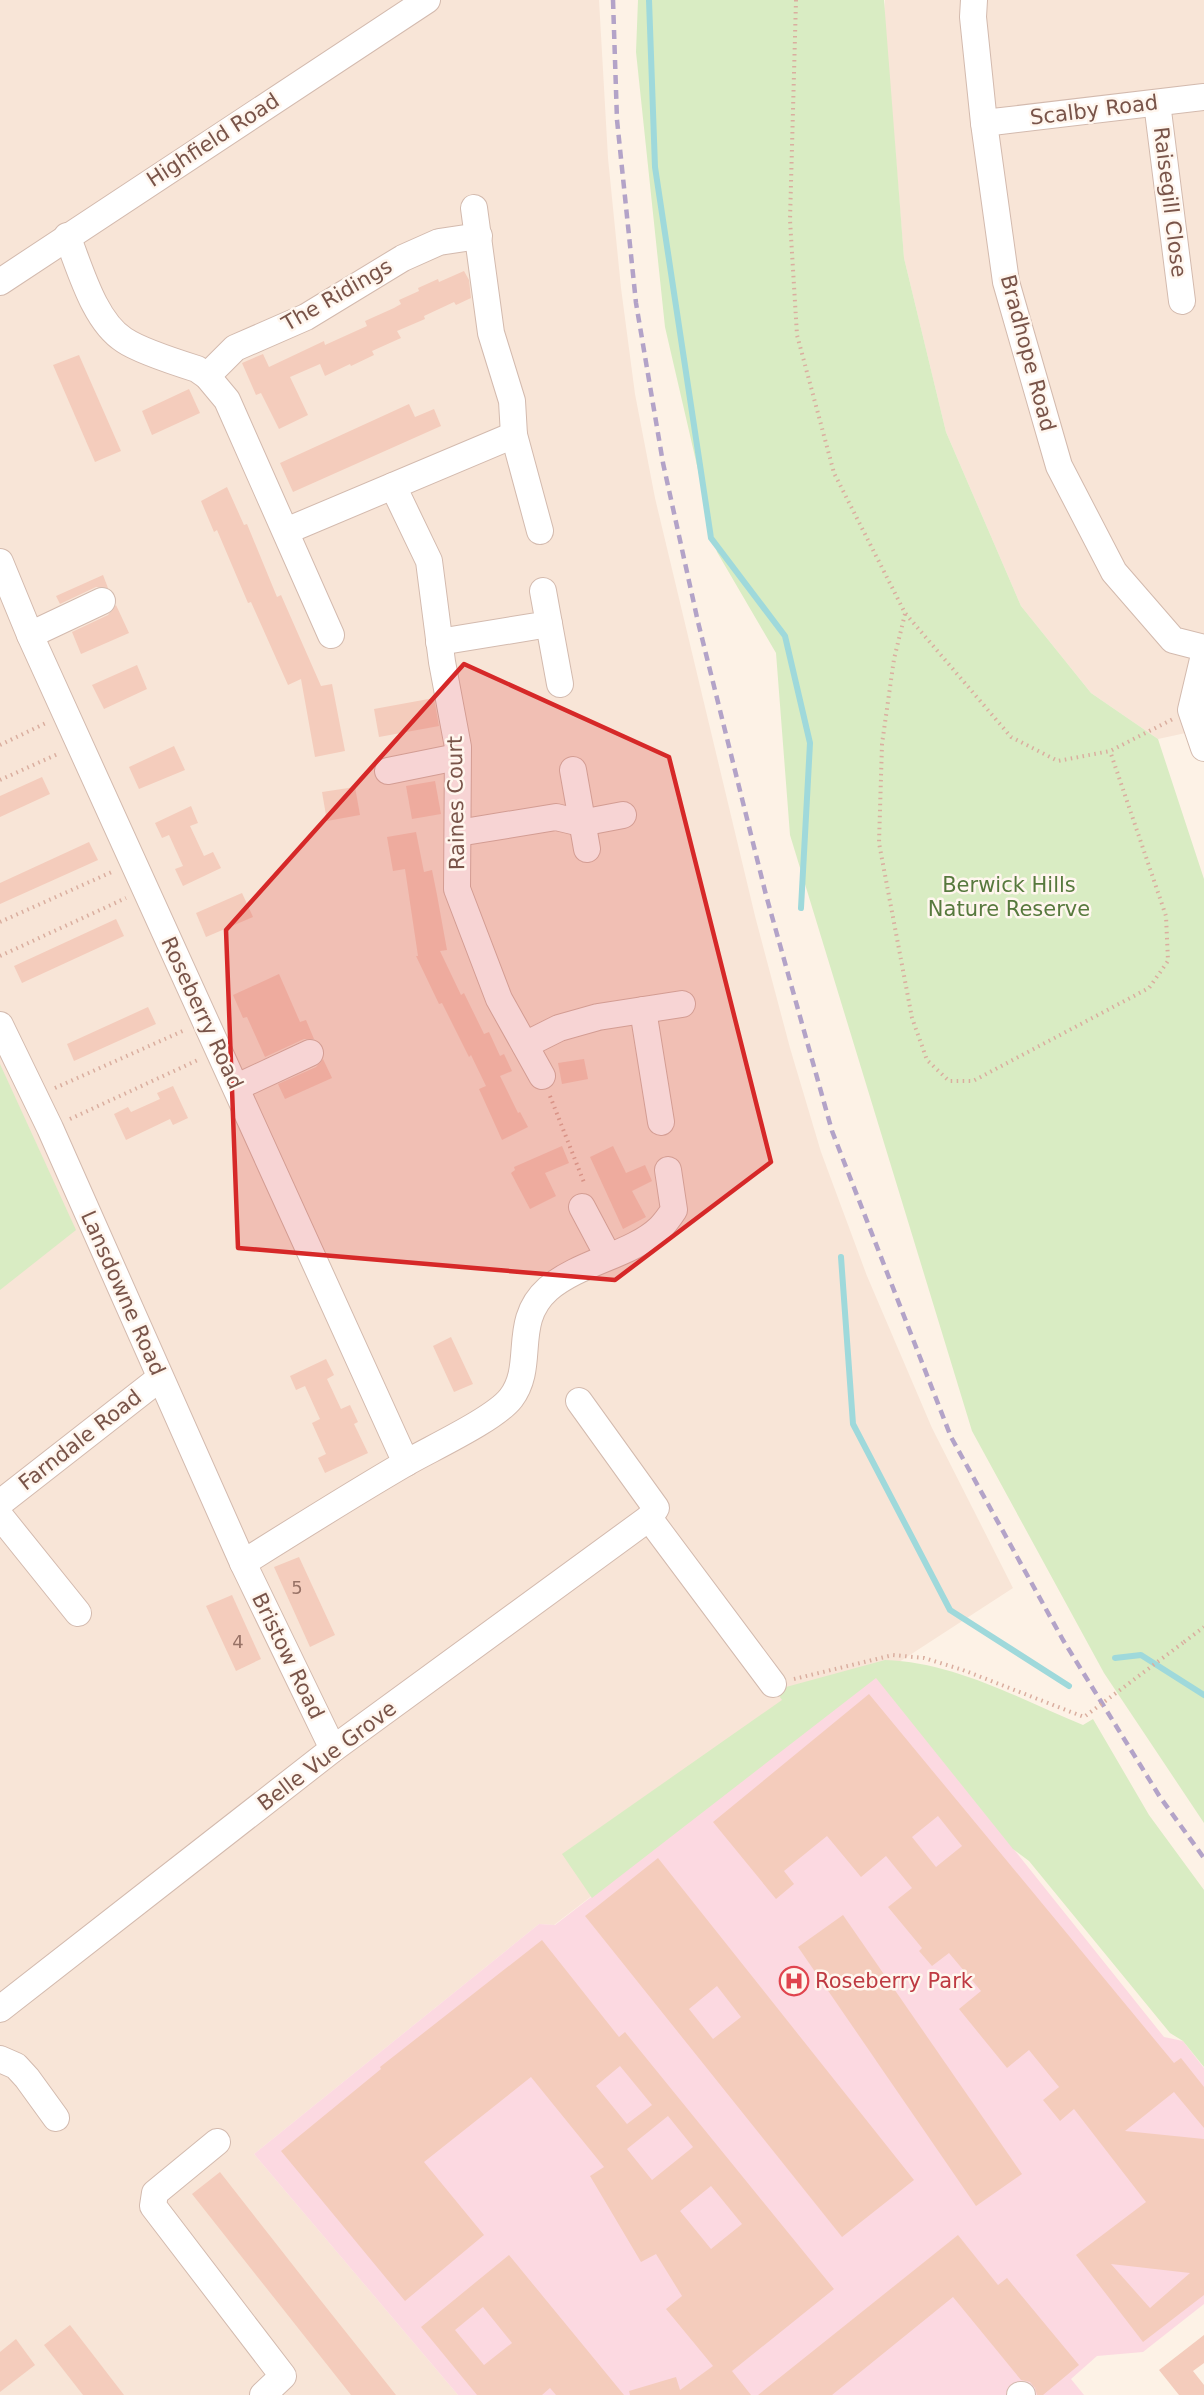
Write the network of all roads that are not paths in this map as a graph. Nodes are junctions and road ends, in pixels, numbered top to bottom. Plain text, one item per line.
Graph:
1 (427, 0) edge
2 (974, 0) edge
3 (1204, 97) edge
4 (1157, 103) junction
5 (984, 123) junction
6 (474, 208) dead end
7 (67, 236) junction
8 (479, 236) junction
9 (0, 282) edge
10 (1182, 301) dead end
11 (207, 376) junction
12 (514, 435) junction
13 (393, 486) junction
14 (286, 531) junction
15 (540, 531) dead end
16 (0, 562) edge
17 (543, 591) dead end
18 (102, 601) dead end
19 (549, 624) junction
20 (331, 634) dead end
21 (30, 635) junction
22 (440, 642) junction
23 (1204, 648) edge
24 (1204, 655) edge
25 (560, 684) dead end
26 (1204, 748) edge
27 (458, 757) junction
28 (573, 770) dead end
29 (388, 771) dead end
30 (623, 815) dead end
31 (581, 823) junction
32 (458, 833) junction
33 (587, 849) dead end
34 (682, 1004) dead end
35 (642, 1010) junction
36 (0, 1025) edge
37 (525, 1045) junction
38 (310, 1053) dead end
39 (542, 1076) road end
40 (237, 1087) junction
41 (662, 1122) dead end
42 (668, 1170) dead end
43 (584, 1198) road end
44 (608, 1256) junction
45 (160, 1378) junction
46 (579, 1401) dead end
47 (406, 1463) junction
48 (0, 1503) edge
49 (653, 1513) junction
50 (0, 1515) edge
51 (243, 1563) junction
52 (78, 1613) dead end
53 (773, 1684) road end
54 (333, 1749) junction
55 (0, 2008) edge
56 (0, 2059) edge
57 (56, 2118) dead end
58 (217, 2142) dead end
59 (263, 2395) edge

1 - 7 street, Highfield Road
2 - 5 street, Bradhope Road
3 - 4 street, Scalby Road
4 - 5 street, Scalby Road
4 - 10 street, Raisegill Close
5 - 23 street, Bradhope Road
6 - 8 street
7 - 9 street, Highfield Road
7 - 11 street
8 - 11 street, The Ridings
8 - 12 street
11 - 14 street
12 - 13 street
12 - 15 street
13 - 14 street
13 - 22 street, Raines Court
14 - 20 street
16 - 21 street, Roseberry Road
17 - 19 street
18 - 21 street
19 - 22 street
19 - 25 street
21 - 40 street, Roseberry Road
22 - 27 street, Raines Court
24 - 26 street
27 - 29 street
27 - 32 street, Raines Court
28 - 31 street
30 - 31 street
31 - 32 street
31 - 33 street
32 - 37 street, Raines Court
34 - 35 street
35 - 37 street
35 - 41 street
36 - 45 street, Lansdowne Road
37 - 39 street, Raines Court
38 - 40 street
40 - 47 street, Roseberry Road
42 - 44 street
43 - 44 street
44 - 47 street
45 - 48 street, Farndale Road
45 - 51 street, Lansdowne Road
46 - 49 street
47 - 51 street
49 - 53 street
49 - 54 street, Belle Vue Grove
50 - 52 street
51 - 54 street, Bristow Road
54 - 55 street, Belle Vue Grove
56 - 57 street
58 - 59 street

